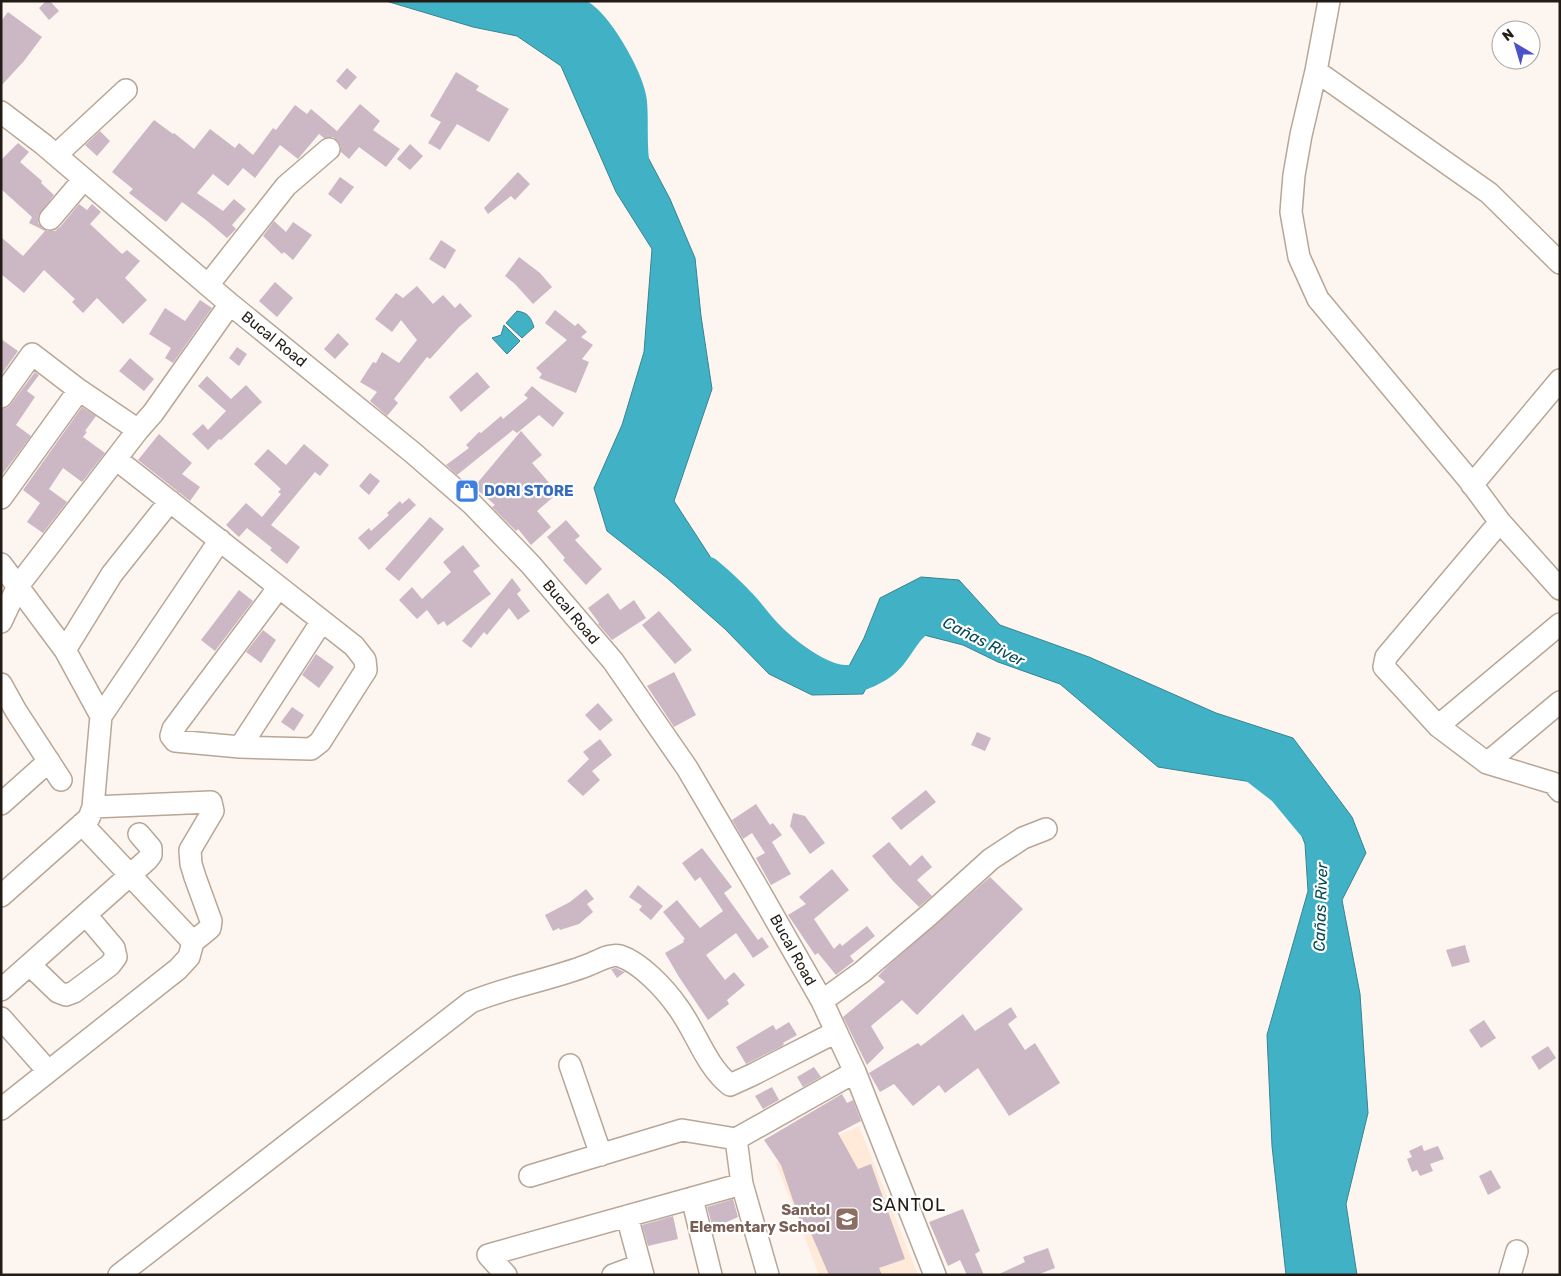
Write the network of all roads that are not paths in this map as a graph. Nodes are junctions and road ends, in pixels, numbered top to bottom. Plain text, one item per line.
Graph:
1 (1329, 1) edge
2 (1316, 71) junction
3 (126, 90) dead end
4 (1, 112) edge
5 (329, 150) dead end
6 (56, 155) junction
7 (84, 180) junction
8 (50, 219) dead end
9 (1560, 263) edge
10 (208, 285) junction
11 (230, 304) junction
12 (1560, 380) edge
13 (79, 390) junction
14 (1, 397) edge
15 (138, 430) junction
16 (116, 459) junction
17 (1472, 484) junction
18 (1, 498) edge
19 (170, 501) junction
20 (1500, 522) junction
21 (220, 540) junction
22 (1, 564) edge
23 (18, 586) junction
24 (279, 587) junction
25 (1560, 589) edge
26 (322, 621) junction
27 (1, 622) edge
28 (1560, 624) edge
29 (65, 650) junction
30 (1, 684) edge
31 (1560, 702) edge
32 (101, 716) junction
33 (8, 718) edge
34 (1438, 726) junction
35 (240, 747) junction
36 (49, 761) junction
37 (1487, 762) junction
38 (61, 780) dead end
39 (1558, 784) edge
40 (1, 804) edge
41 (88, 816) junction
42 (1046, 829) dead end
43 (139, 834) dead end
44 (130, 875) junction
45 (1, 896) edge
46 (86, 915) junction
47 (193, 942) junction
48 (30, 964) junction
49 (1, 990) edge
50 (822, 1001) junction
51 (1, 1018) edge
52 (836, 1032) junction
53 (570, 1065) dead end
54 (48, 1072) junction
55 (855, 1072) junction
56 (1, 1109) edge
57 (736, 1139) junction
58 (601, 1155) junction
59 (530, 1176) dead end
60 (742, 1184) junction
61 (692, 1198) junction
62 (627, 1216) junction
63 (1517, 1251) dead end
64 (642, 1270) edge
65 (119, 1275) edge
66 (506, 1275) edge
67 (613, 1275) edge
68 (712, 1275) edge
69 (768, 1275) edge
70 (936, 1275) edge
71 (1510, 1275) edge

1 - 2 street
2 - 9 street
2 - 17 street
3 - 6 street
4 - 6 street, Bucal Road
5 - 10 street
6 - 7 street, Bucal Road
7 - 8 street
7 - 10 street, Bucal Road
10 - 11 street, Bucal Road
11 - 15 street
11 - 50 street, Bucal Road
12 - 17 street
13 - 14 street
13 - 15 street
13 - 18 street
15 - 16 street
16 - 19 street
16 - 23 street
17 - 20 street
19 - 21 street
19 - 29 street
20 - 25 street
20 - 34 street
21 - 24 street
21 - 32 street
22 - 23 street
23 - 27 street
23 - 29 street
24 - 26 street
24 - 35 street
26 - 35 street
26 - 35 street
28 - 34 street
29 - 32 street
30 - 33 street
31 - 37 street
32 - 41 street
33 - 36 street
34 - 37 street
36 - 38 street
36 - 40 street
37 - 39 street
41 - 44 street
41 - 45 street
41 - 47 street
42 - 50 street
43 - 44 street
44 - 46 street
44 - 47 street
46 - 48 street
46 - 48 street
47 - 54 street
48 - 49 street
50 - 52 street, Bucal Road
51 - 54 street
52 - 55 street, Bucal Road
52 - 65 street
53 - 58 street
54 - 56 street
55 - 57 street
55 - 70 street, Bucal Road
57 - 58 street
57 - 60 street
58 - 59 street
60 - 61 street
60 - 69 street
61 - 62 street
61 - 68 street
62 - 64 street
62 - 66 street
63 - 71 street
64 - 67 street

